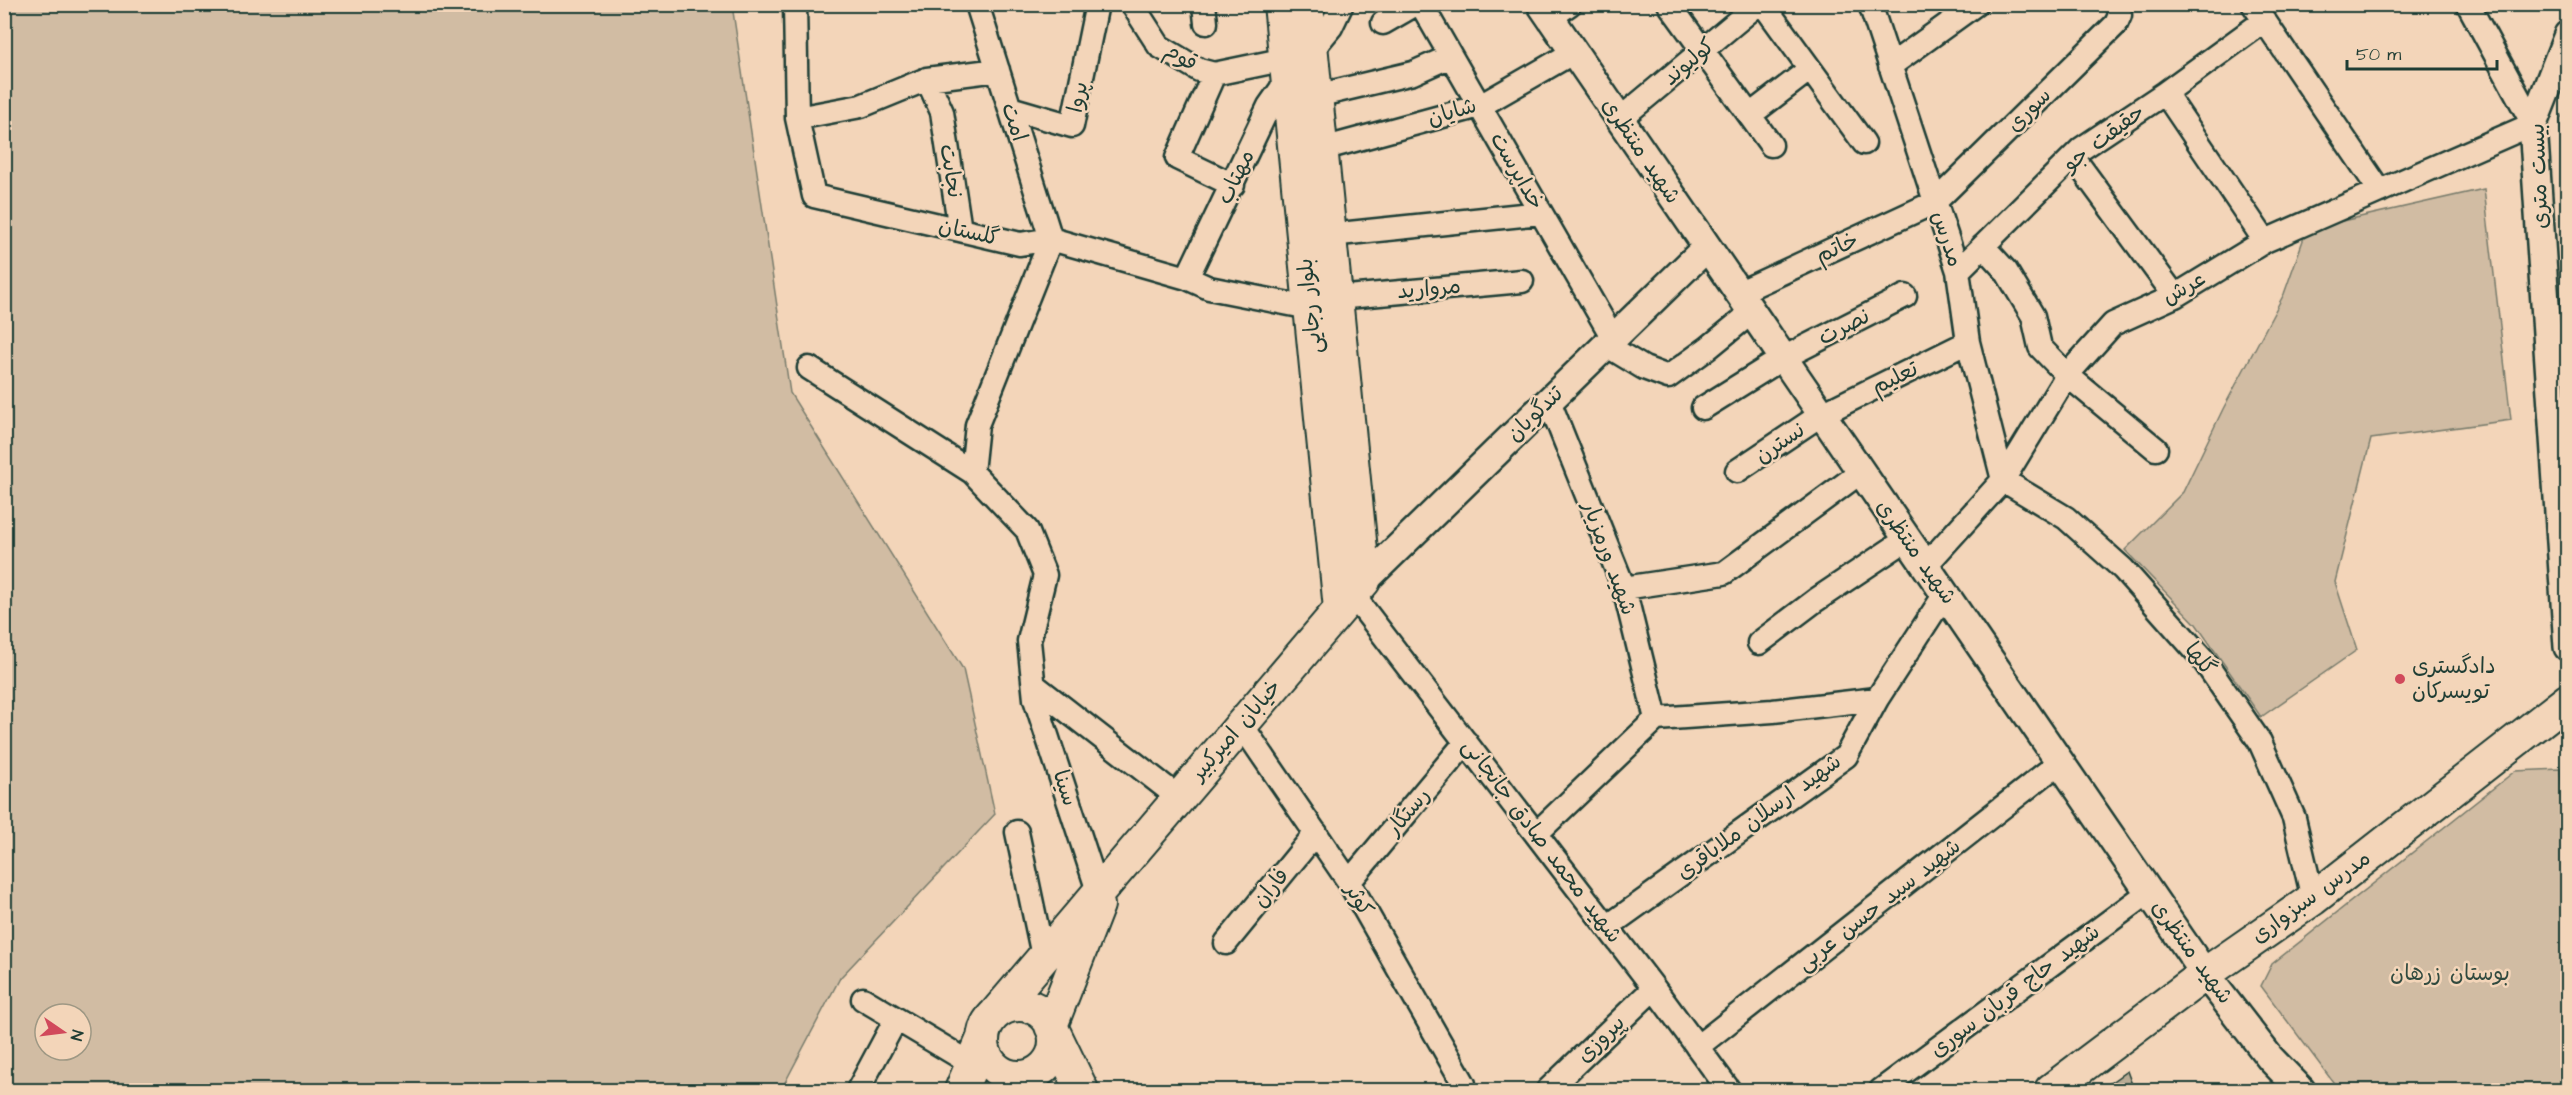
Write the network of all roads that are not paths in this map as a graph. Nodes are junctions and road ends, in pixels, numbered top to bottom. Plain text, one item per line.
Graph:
1 (795, 4) edge
2 (977, 4) edge
3 (1097, 4) edge
4 (1132, 4) edge
5 (1280, 4) edge
6 (1307, 4) edge
7 (1342, 4) edge
8 (1416, 4) edge
9 (1421, 4) edge
10 (1669, 4) edge
11 (1758, 4) edge
12 (1763, 4) edge
13 (1870, 4) edge
14 (1976, 4) edge
15 (2468, 4) edge
16 (1554, 9) edge
17 (2119, 10) edge
18 (2258, 13) edge
19 (1383, 23) dead end
20 (2568, 35) edge
21 (1703, 50) junction
22 (1574, 52) junction
23 (1451, 56) junction
24 (1295, 63) junction
25 (1890, 66) junction
26 (1810, 69) junction
27 (998, 70) junction
28 (1214, 74) junction
29 (927, 79) junction
30 (2165, 93) junction
31 (1316, 96) junction
32 (1480, 106) junction
33 (1010, 108) junction
34 (1750, 115) junction
35 (797, 118) junction
36 (1620, 119) junction
37 (2534, 124) junction
38 (1864, 143) dead end
39 (1771, 145) dead end
40 (1322, 149) junction
41 (2073, 157) junction
42 (1233, 185) junction
43 (2380, 190) junction
44 (1935, 202) junction
45 (1541, 213) junction
46 (960, 230) junction
47 (1330, 235) junction
48 (1051, 239) junction
49 (2265, 241) junction
50 (1983, 246) junction
51 (1707, 247) junction
52 (1958, 271) junction
53 (1187, 278) junction
54 (1522, 281) dead end
55 (1905, 296) dead end
56 (2175, 296) junction
57 (1745, 302) junction
58 (1323, 303) junction
59 (1610, 341) junction
60 (1968, 342) junction
61 (1783, 358) junction
62 (809, 368) dead end
63 (2067, 375) junction
64 (1549, 401) junction
65 (1703, 408) dead end
66 (1822, 414) junction
67 (2156, 449) dead end
68 (1737, 471) dead end
69 (972, 472) junction
70 (1861, 472) junction
71 (2003, 480) junction
72 (1907, 539) junction
73 (1926, 565) junction
74 (1624, 588) junction
75 (1352, 594) junction
76 (1945, 594) junction
77 (1759, 643) dead end
78 (2568, 647) edge
79 (1034, 685) junction
80 (1877, 699) junction
81 (2568, 700) edge
82 (1656, 719) junction
83 (1241, 724) junction
84 (1466, 742) junction
85 (2060, 762) junction
86 (1178, 797) junction
87 (1017, 832) dead end
88 (1316, 833) junction
89 (1536, 834) junction
90 (1349, 882) junction
91 (1103, 885) junction
92 (2149, 892) junction
93 (2313, 898) junction
94 (1607, 927) junction
95 (1226, 943) dead end
96 (1043, 956) junction
97 (2205, 974) junction
98 (1654, 988) junction
99 (863, 999) dead end
100 (896, 1019) junction
101 (1051, 1026) junction
102 (1697, 1047) junction
103 (978, 1052) edge
104 (1013, 1084) edge
105 (1464, 1084) dead end
106 (858, 1090) edge
107 (1060, 1090) edge
108 (1082, 1090) edge
109 (1548, 1090) edge
110 (1729, 1090) edge
111 (1881, 1090) edge
112 (2051, 1090) edge
113 (2301, 1090) edge

1 - 35 street, گلستان
2 - 27 street, امت
3 - 33 street, پروا
4 - 28 street, قوم
5 - 24 main road, بلوار رجایی
6 - 24 main road, بلوار رجایی
7 - 24 street, مهتاب
8 - 19 street
9 - 23 street, خداپرست
10 - 21 street
11 - 21 street, کولیوند
12 - 26 street
13 - 25 street, مدرس
14 - 25 street
15 - 37 street
16 - 22 street, شهید منتظری
17 - 44 street, سوری
18 - 30 street, حقیقت جو
18 - 43 street
20 - 37 street, بیست متری
21 - 34 street
21 - 36 street, کولیوند
22 - 32 street, شایان
22 - 36 street, شهید منتظری
23 - 31 street
23 - 32 street, خداپرست
24 - 28 street, قوم
24 - 31 main road, بلوار رجایی
24 - 42 street, مهتاب
24 - 58 main road, بلوار رجایی
25 - 44 street, مدرس
26 - 34 street
26 - 38 street
27 - 29 street
27 - 33 street, امت
28 - 42 street
29 - 35 street
29 - 46 street, نجابت
30 - 41 street, حقیقت جو
30 - 49 street
31 - 40 main road, بلوار رجایی
32 - 40 street, شایان
32 - 45 street, خداپرست
33 - 48 street, امت
34 - 39 street
35 - 46 street, گلستان
36 - 51 street, شهید منتظری
37 - 43 street, عرش
37 - 78 street, بیست متری
40 - 47 main road, بلوار رجایی
41 - 50 street, حقیقت جو
41 - 56 street
42 - 53 street, مهتاب
43 - 49 street, عرش
44 - 52 street, مدرس
44 - 57 street, خاتم
45 - 47 street
45 - 59 street, خداپرست
46 - 48 street, گلستان
47 - 58 main road, بلوار رجایی
48 - 53 street, گلستان
48 - 69 street
49 - 56 street, عرش
50 - 52 street, حقیقت جو
50 - 63 street
51 - 57 street, شهید منتظری
51 - 59 street, تندگویان
52 - 60 street, مدرس
53 - 58 street, گلستان
54 - 58 street, مروارید
55 - 61 street, نصرت
56 - 63 street, عرش
57 - 59 street, خاتم
57 - 61 street, شهید منتظری
58 - 75 main road, بلوار رجایی
59 - 64 street, تندگویان
60 - 66 street, تعلیم
60 - 71 street, مدرس
61 - 65 street
61 - 66 street, شهید منتظری
62 - 69 street, سینا
63 - 67 street
63 - 71 street, عرش
64 - 74 street, شهید ورمزیار
64 - 75 street, تندگویان
66 - 68 street, نسترن
66 - 70 street, شهید منتظری
69 - 79 street, سینا
70 - 72 street, شهید منتظری
70 - 74 street
71 - 73 street, عرش
71 - 93 street, گلها
72 - 73 street, شهید منتظری
72 - 77 street
73 - 76 street, شهید منتظری
74 - 82 street, شهید ورمزیار
75 - 83 main road, خیابان امیرکبیر
75 - 84 street, شهید محمد صادق جانجانی
76 - 80 street, شهید ارسلان ملاباقری
76 - 85 street, شهید منتظری
79 - 86 street
79 - 91 street, سینا
80 - 82 street
80 - 94 street, شهید ارسلان ملاباقری
81 - 93 main road, مدرس سبزواری
82 - 89 street
83 - 86 main road, خیابان امیرکبیر
83 - 88 street, کوثر
84 - 89 street, شهید محمد صادق جانجانی
84 - 90 street, رستگار
85 - 92 street, شهید منتظری
85 - 102 street, شهید سید حسن عربی
86 - 91 main road, خیابان امیرکبیر
87 - 96 street
88 - 90 street, کوثر
88 - 95 street, فاران
89 - 94 street, شهید محمد صادق جانجانی
90 - 105 street, کوثر
91 - 96 main road, خیابان امیرکبیر
91 - 101 main road
92 - 97 street, شهید منتظری
92 - 111 street, شهید حاج قربان سوری
93 - 97 main road, مدرس سبزواری
94 - 98 street, شهید محمد صادق جانجانی
96 - 103 main road, خیابان امیرکبیر
97 - 112 main road, مدرس سبزواری
97 - 113 street, شهید منتظری
98 - 102 street, شهید محمد صادق جانجانی
98 - 109 street, پیروزی
99 - 100 street
100 - 103 street
100 - 106 street
101 - 103 main road
101 - 104 main road
101 - 108 main road
102 - 110 street, شهید محمد صادق جانجانی
103 - 104 main road
104 - 107 main road

